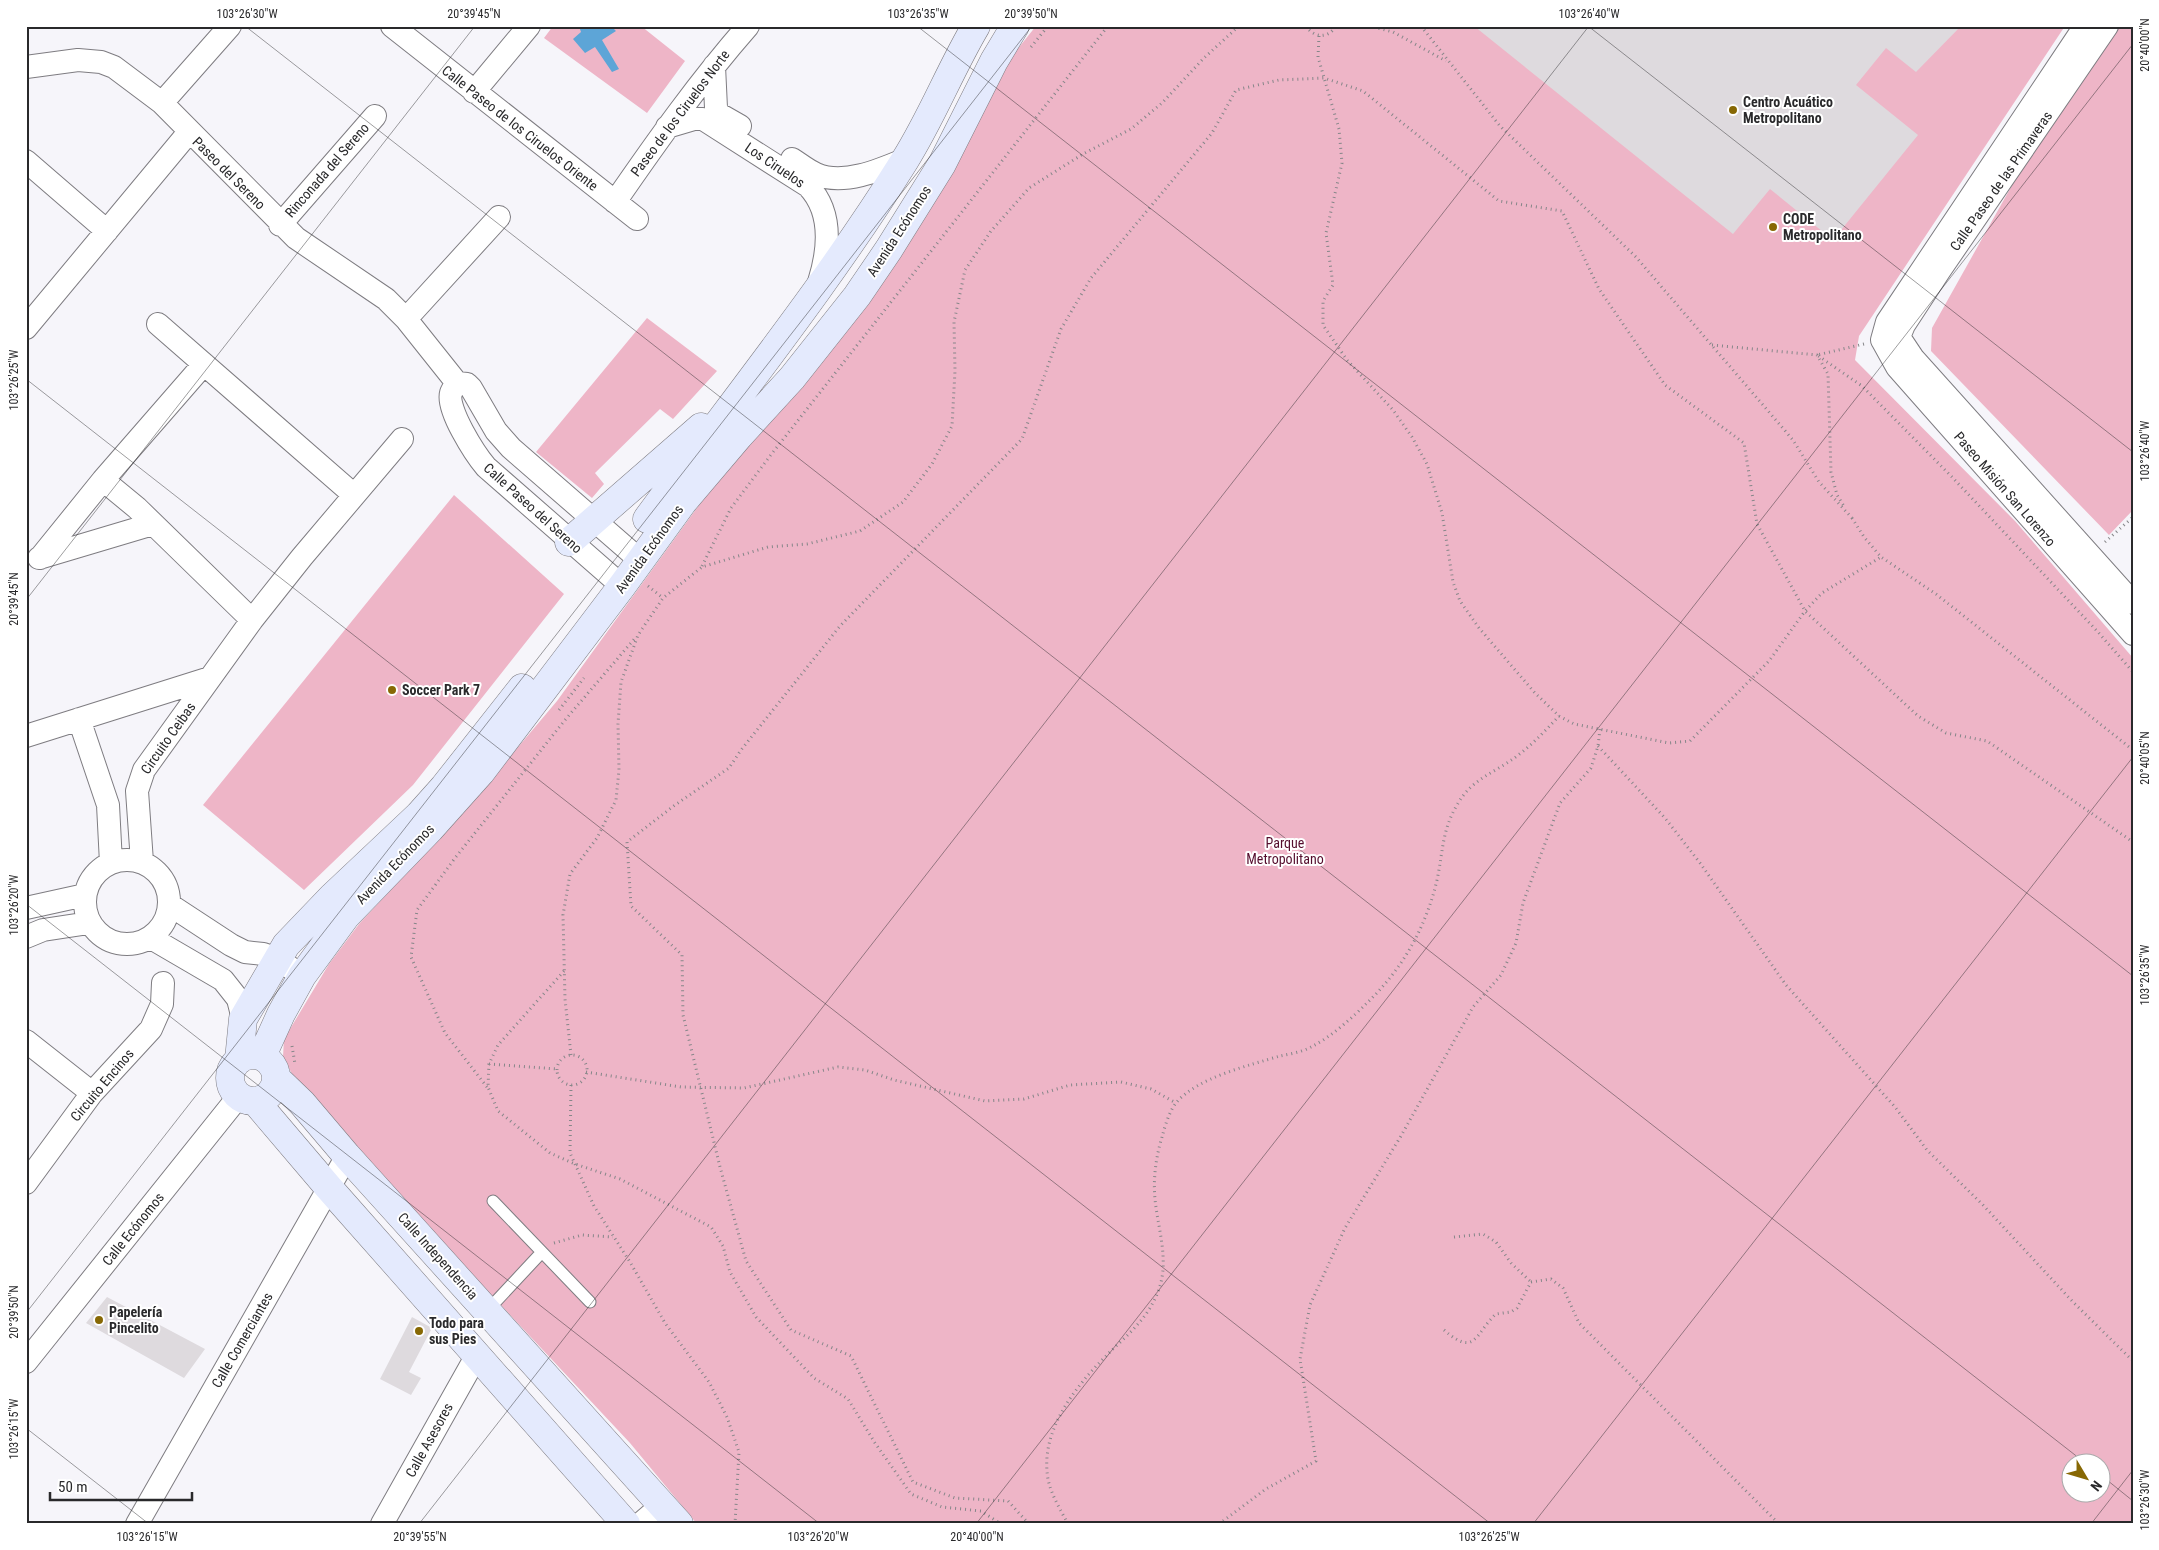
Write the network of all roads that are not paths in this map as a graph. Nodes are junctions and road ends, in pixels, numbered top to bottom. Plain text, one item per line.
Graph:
1 (230, 26) edge
2 (529, 26) edge
3 (748, 26) edge
4 (2085, 26) edge
5 (2107, 26) edge
6 (975, 28) edge
7 (398, 31) edge
8 (1009, 36) edge
9 (714, 66) junction
10 (26, 67) edge
11 (474, 92) junction
12 (162, 104) junction
13 (374, 116) dead end
14 (668, 127) junction
15 (189, 132) junction
16 (906, 158) junction
17 (26, 161) edge
18 (614, 202) junction
19 (499, 217) dead end
20 (637, 219) dead end
21 (280, 225) junction
22 (106, 231) junction
23 (816, 292) junction
24 (406, 318) junction
25 (158, 324) dead end
26 (26, 328) edge
27 (1891, 339) junction
28 (204, 364) junction
29 (755, 372) junction
30 (456, 383) junction
31 (779, 393) junction
32 (738, 395) junction
33 (402, 439) dead end
34 (102, 480) junction
35 (354, 494) junction
36 (593, 521) junction
37 (153, 524) junction
38 (569, 542) junction
39 (633, 554) junction
40 (33, 561) edge
41 (615, 580) junction
42 (2133, 603) edge
43 (252, 620) junction
44 (2133, 634) edge
45 (210, 678) junction
46 (79, 719) junction
47 (26, 736) edge
48 (474, 765) junction
49 (142, 862) junction
50 (111, 863) junction
51 (85, 895) junction
52 (170, 905) junction
53 (26, 908) edge
54 (89, 923) junction
55 (26, 937) edge
56 (151, 938) junction
57 (278, 959) junction
58 (302, 976) junction
59 (163, 983) dead end
60 (243, 1019) junction
61 (26, 1040) edge
62 (250, 1058) junction
63 (276, 1078) junction
64 (92, 1094) junction
65 (247, 1099) junction
66 (347, 1156) junction
67 (26, 1183) edge
68 (329, 1188) junction
69 (493, 1201) dead end
70 (542, 1252) junction
71 (590, 1302) dead end
72 (487, 1311) junction
73 (477, 1356) junction
74 (26, 1362) edge
75 (670, 1514) edge
76 (137, 1524) edge
77 (382, 1524) edge
78 (626, 1524) edge
79 (640, 1524) edge

1 - 12 street
2 - 11 street
3 - 9 street, Paseo de los Ciruelos Norte
4 - 27 street, Calle Paseo de las Primaveras
5 - 27 street, Calle Paseo de las Primaveras
6 - 8 street
6 - 16 street, Avenida Ecónomos
7 - 11 street, Calle Paseo de los Ciruelos Oriente
8 - 31 street, Avenida Ecónomos
9 - 14 street, Paseo de los Ciruelos Norte
9 - 16 street, Los Ciruelos
10 - 12 street
11 - 18 street, Calle Paseo de los Ciruelos Oriente
12 - 15 street
13 - 21 street, Rinconada del Sereno
14 - 18 street, Paseo de los Ciruelos Norte
14 - 23 street, Los Ciruelos
15 - 21 street, Paseo del Sereno
15 - 22 street, Paseo del Sereno
16 - 23 street, Avenida Ecónomos
17 - 22 street
18 - 20 street, Calle Paseo de los Ciruelos Oriente
19 - 24 street
21 - 24 street, Paseo del Sereno
22 - 26 street, Paseo del Sereno
23 - 29 street, Avenida Ecónomos
24 - 30 street, Paseo del Sereno
25 - 28 street
27 - 42 street, Paseo Misión San Lorenzo
27 - 44 street, Paseo Misión San Lorenzo
28 - 34 street
28 - 35 street
29 - 31 street
29 - 32 street, Avenida Ecónomos
30 - 36 street
30 - 38 street, Calle Paseo del Sereno
31 - 39 street, Avenida Ecónomos
32 - 36 street
32 - 39 street, Avenida Ecónomos
33 - 35 street, Circuito Ceibas
34 - 37 street
34 - 40 street
35 - 43 street, Circuito Ceibas
36 - 38 street
36 - 39 street
37 - 40 street
37 - 43 street
38 - 41 street, Calle Paseo del Sereno
39 - 41 street, Avenida Ecónomos
41 - 48 street, Avenida Ecónomos
43 - 45 street, Circuito Ceibas
45 - 46 street, Circuito Ceibas
45 - 49 street, Circuito Ceibas
46 - 47 street, Circuito Ceibas
46 - 50 street
48 - 57 street, Avenida Ecónomos
48 - 58 street, Avenida Ecónomos
49 - 50 street
49 - 52 street
50 - 51 street
51 - 53 street
51 - 54 street
52 - 56 street
52 - 57 street
54 - 55 street
54 - 56 street
56 - 60 street
57 - 58 street
57 - 60 street, Avenida Ecónomos
58 - 62 street, Avenida Ecónomos
59 - 64 street, Circuito Encinos
60 - 62 street, Avenida Ecónomos
61 - 64 street
62 - 63 street
62 - 65 street
63 - 65 street, Calle Ecónomos
63 - 66 street, Calle Independencia
64 - 67 street, Circuito Encinos
65 - 68 street
65 - 74 street, Calle Ecónomos
66 - 68 street, Calle Comerciantes
66 - 72 street, Calle Independencia
68 - 73 street
68 - 76 street, Calle Comerciantes
69 - 70 lane
70 - 71 lane
70 - 72 lane
72 - 75 street, Calle Independencia
73 - 77 street, Calle Asesores
73 - 78 street
75 - 79 street

